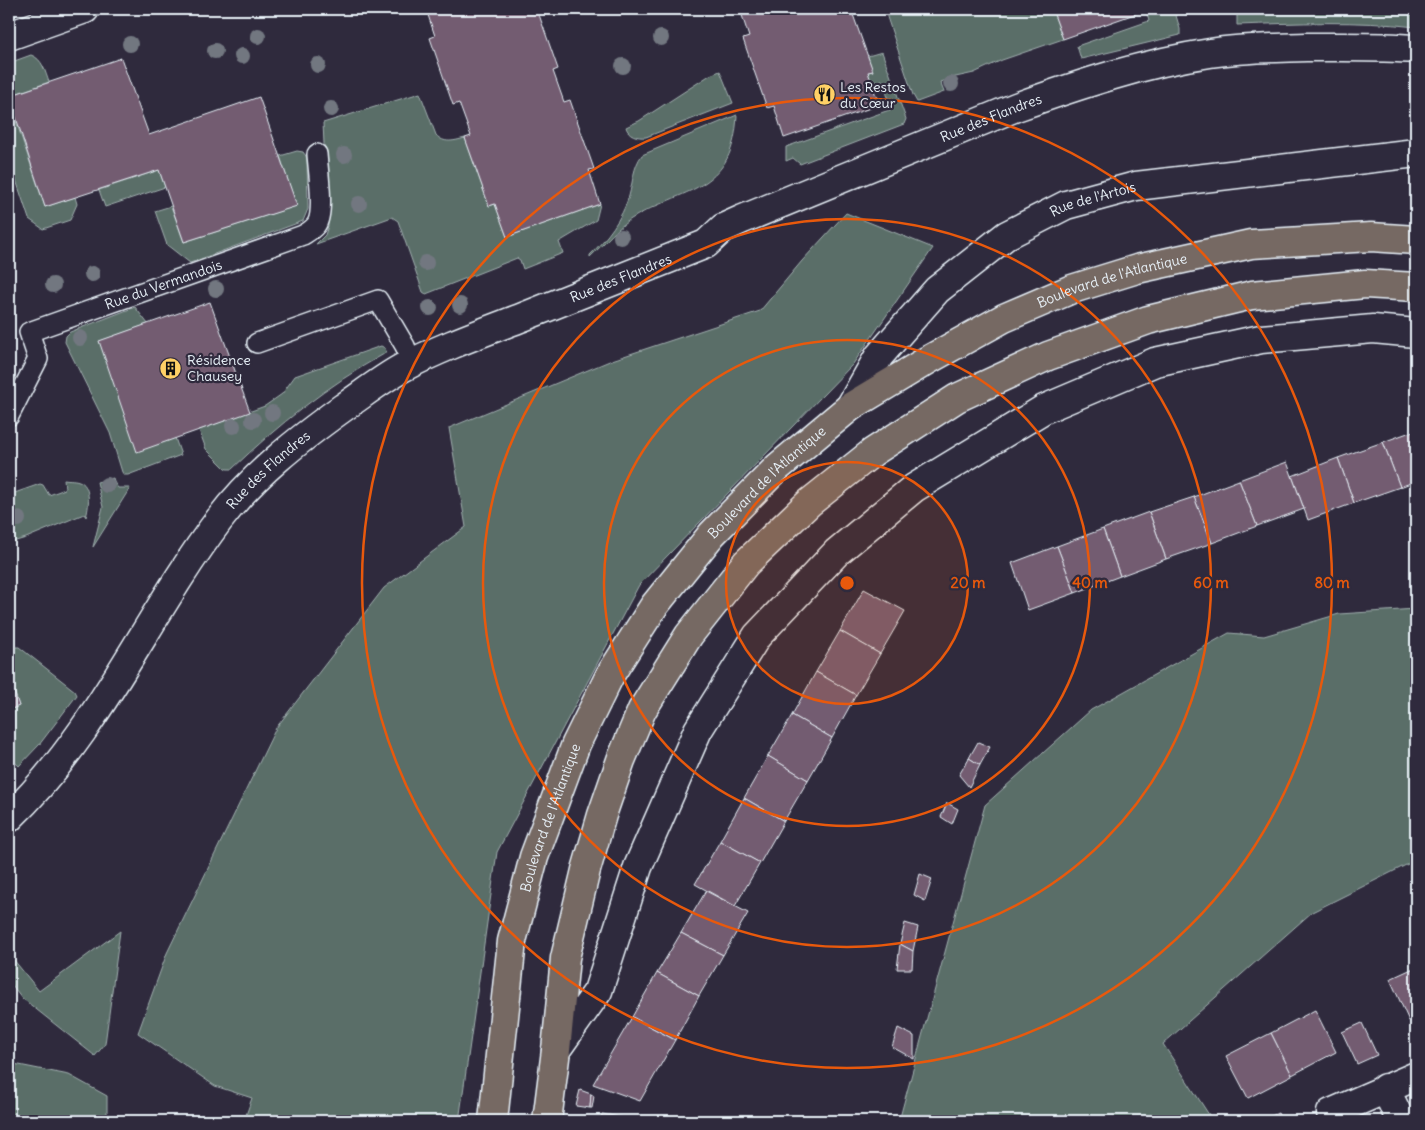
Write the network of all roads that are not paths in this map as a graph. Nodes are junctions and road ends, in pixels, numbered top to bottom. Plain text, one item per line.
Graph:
1 (85, 9) edge
2 (9, 36) edge
3 (1416, 49) edge
4 (1416, 153) edge
5 (317, 154) dead end
6 (1416, 240) edge
7 (1416, 287) edge
8 (1416, 333) edge
9 (257, 343) dead end
10 (407, 366) junction
11 (850, 407) junction
12 (9, 416) edge
13 (9, 818) edge
14 (556, 1050) junction
15 (1416, 1076) edge
16 (1385, 1088) junction
17 (1331, 1113) dead end
18 (493, 1121) edge
19 (547, 1121) edge
20 (1401, 1121) edge

1 - 2 street
3 - 10 street, Rue des Flandres
4 - 11 street, Rue de l'Artois
5 - 12 lane, Rue du Vermandois
6 - 11 main road, Boulevard de l'Atlantique
7 - 14 main road
8 - 14 street
9 - 10 lane
10 - 13 street, Rue des Flandres
11 - 18 main road, Boulevard de l'Atlantique
14 - 19 main road
15 - 16 street
16 - 17 street
16 - 20 street

